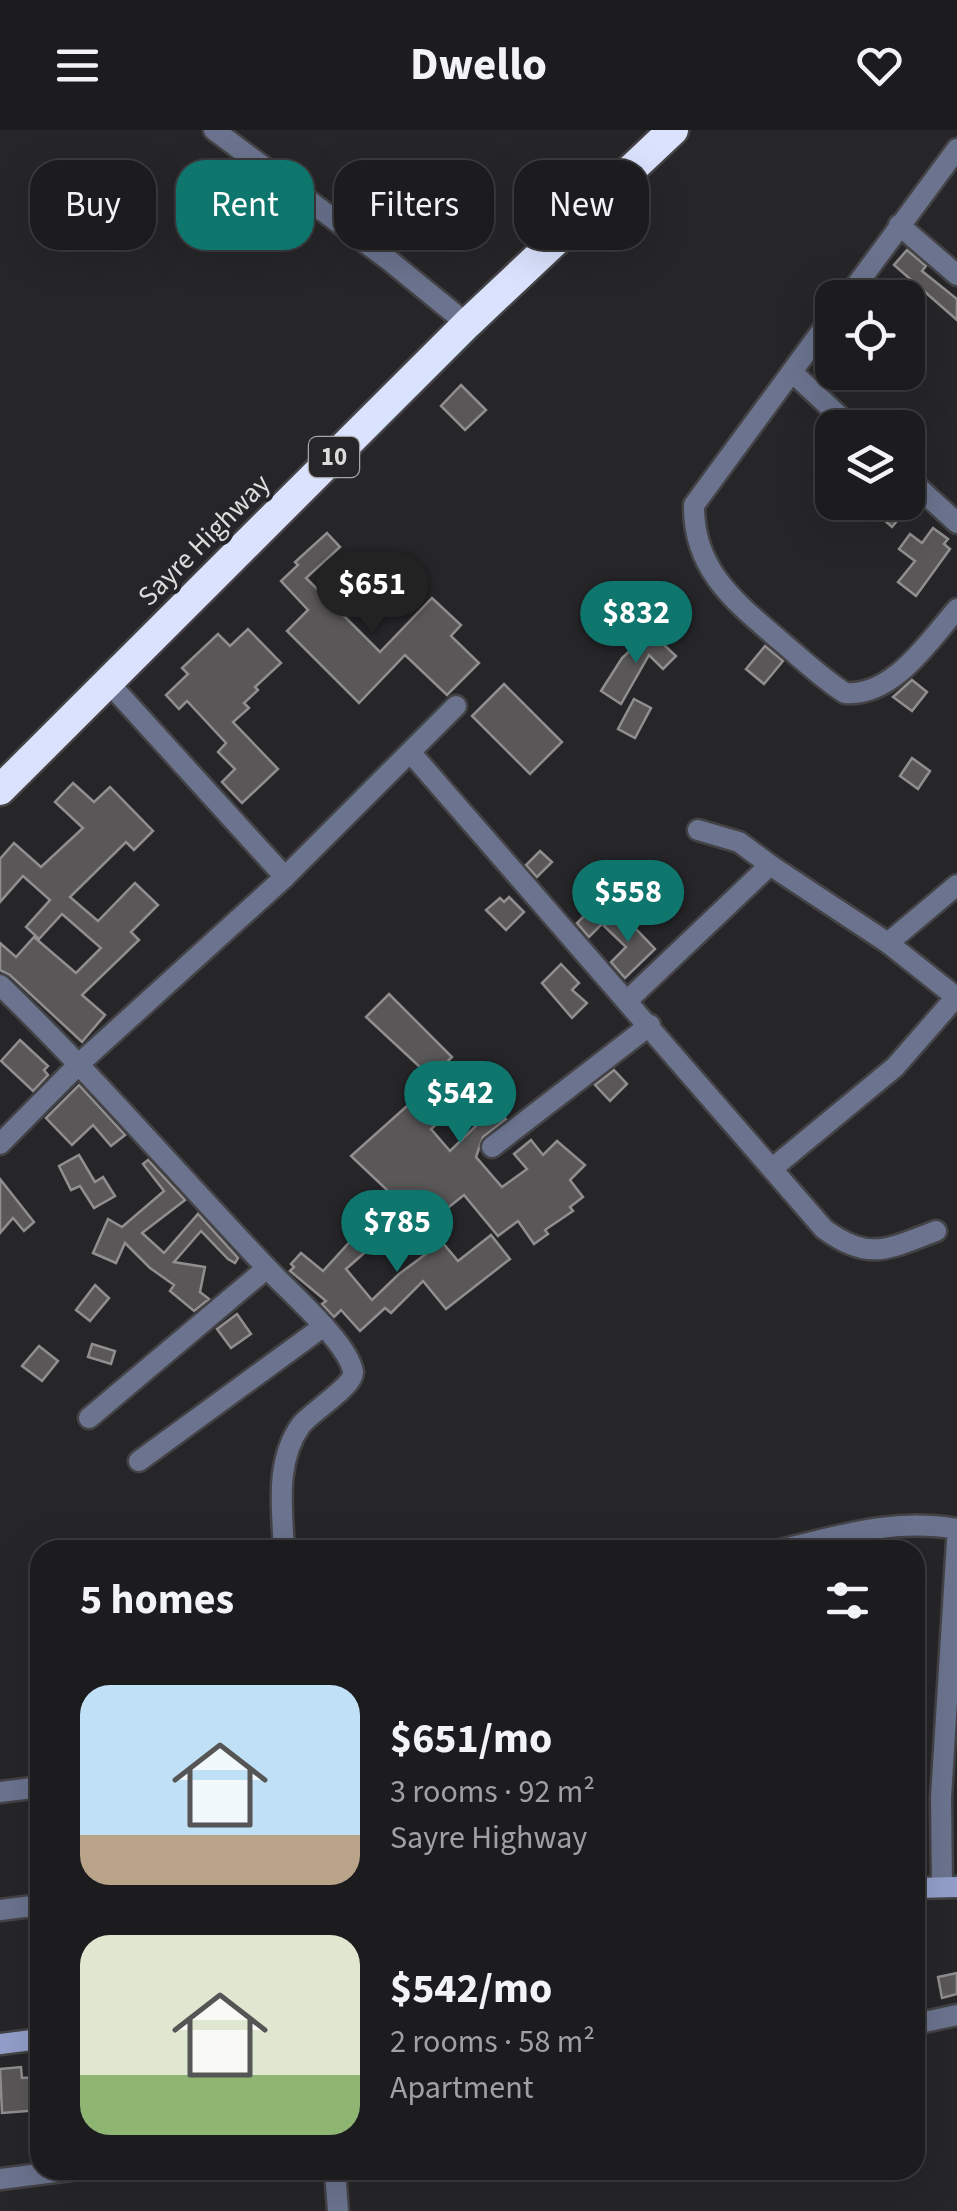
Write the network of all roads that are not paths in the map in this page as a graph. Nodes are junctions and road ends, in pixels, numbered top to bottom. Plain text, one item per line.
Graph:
1 (214, 130) edge
2 (673, 130) edge
3 (957, 148) edge
4 (899, 226) junction
5 (957, 275) edge
6 (859, 280) edge
7 (468, 324) junction
8 (815, 340) edge
9 (792, 372) junction
10 (833, 410) edge
11 (925, 494) edge
12 (957, 523) edge
13 (957, 609) edge
14 (108, 682) junction
15 (456, 706) dead end
16 (410, 754) junction
17 (0, 790) edge
18 (698, 830) dead end
19 (770, 865) junction
20 (285, 876) junction
21 (957, 884) edge
22 (888, 943) junction
23 (0, 985) edge
24 (956, 997) edge
25 (628, 1000) junction
26 (650, 1025) junction
27 (80, 1063) junction
28 (0, 1144) edge
29 (492, 1148) dead end
30 (774, 1167) junction
31 (936, 1231) dead end
32 (266, 1268) junction
33 (324, 1326) junction
34 (89, 1418) dead end
35 (139, 1461) dead end
36 (957, 1530) edge
37 (284, 1540) edge
38 (825, 1540) edge
39 (957, 1541) edge
40 (30, 1788) edge
41 (0, 1792) edge
42 (949, 1887) edge
43 (30, 1906) edge
44 (0, 1910) edge
45 (957, 2014) edge
46 (925, 2022) edge
47 (30, 2040) edge
48 (0, 2044) edge
49 (30, 2175) edge
50 (0, 2179) edge
51 (335, 2180) edge
52 (338, 2211) edge

1 - 7 street
2 - 7 highway, Sayre Highway / 10
3 - 4 street
4 - 5 street
4 - 6 street
7 - 14 highway, Sayre Highway / 10
8 - 9 street
9 - 10 street
9 - 13 street
11 - 12 street
14 - 17 highway, Sayre Highway / 10
14 - 20 street
15 - 16 street
16 - 20 street
16 - 25 street
18 - 19 street
19 - 22 street
19 - 25 street
20 - 27 street
21 - 22 street
22 - 24 street
23 - 27 street
24 - 30 street
25 - 26 street
26 - 29 street
26 - 30 street
27 - 28 street
27 - 32 street
30 - 31 street
32 - 33 street
32 - 34 street
33 - 35 street
33 - 37 street
36 - 38 street
39 - 42 street
40 - 41 street
43 - 44 street
45 - 46 street
47 - 48 street
49 - 50 street
51 - 52 street

